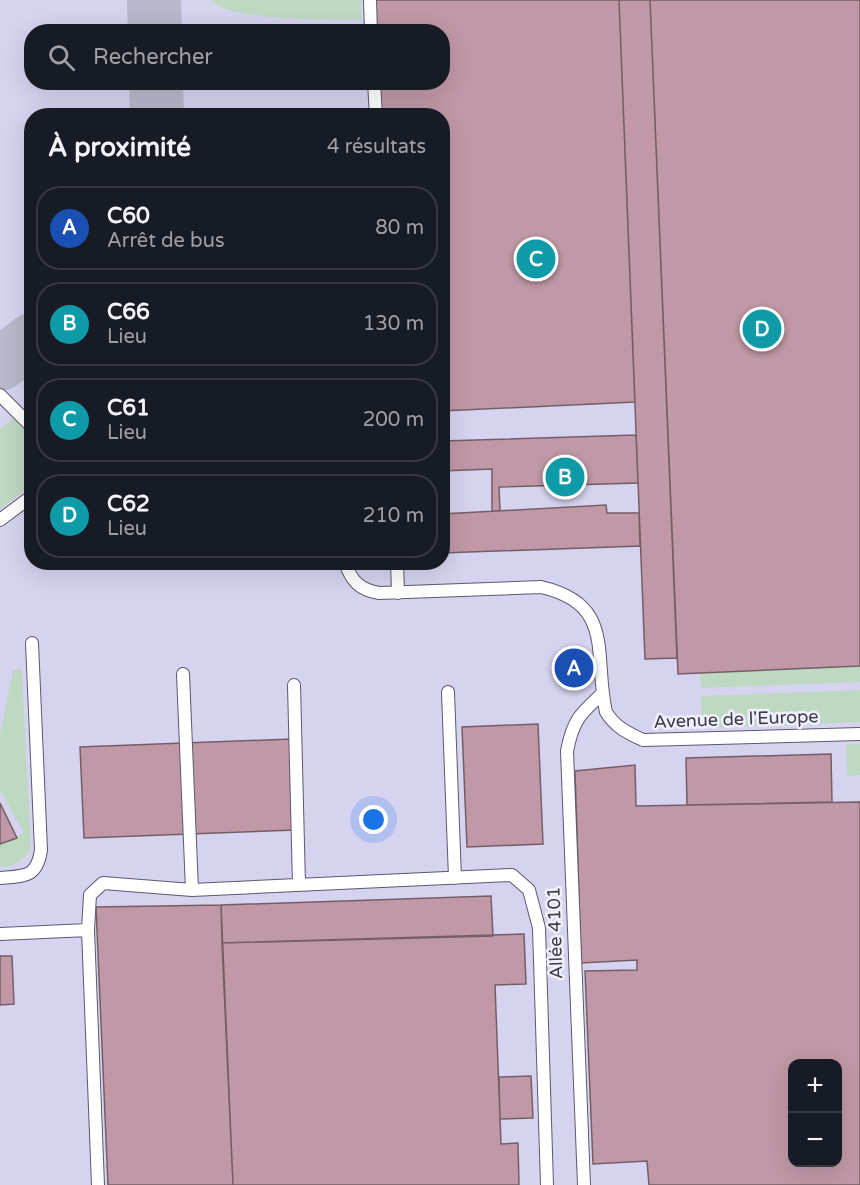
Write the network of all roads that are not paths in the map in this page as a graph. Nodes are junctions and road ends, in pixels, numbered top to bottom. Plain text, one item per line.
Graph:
1 (370, 0) edge
2 (372, 24) edge
3 (374, 90) edge
4 (376, 108) edge
5 (0, 395) edge
6 (24, 419) edge
7 (24, 502) edge
8 (0, 520) edge
9 (349, 570) edge
10 (397, 570) edge
11 (398, 593) junction
12 (32, 643) dead end
13 (183, 674) dead end
14 (294, 685) dead end
15 (448, 692) dead end
16 (603, 693) junction
17 (860, 734) edge
18 (0, 878) edge
19 (454, 878) junction
20 (299, 885) junction
21 (192, 890) junction
22 (88, 930) junction
23 (0, 934) edge
24 (98, 1185) edge
25 (547, 1185) edge
26 (584, 1185) edge

1 - 2 lane
3 - 4 lane
5 - 6 lane
7 - 8 lane
9 - 11 lane
10 - 11 lane
11 - 16 lane, Avenue de l'Europe
12 - 18 lane
13 - 21 lane
14 - 20 lane
15 - 19 lane
16 - 17 lane, Avenue de l'Europe
16 - 26 lane, Allée 4101
19 - 20 lane
19 - 25 lane
20 - 21 lane
21 - 22 lane
22 - 23 lane
22 - 24 lane

